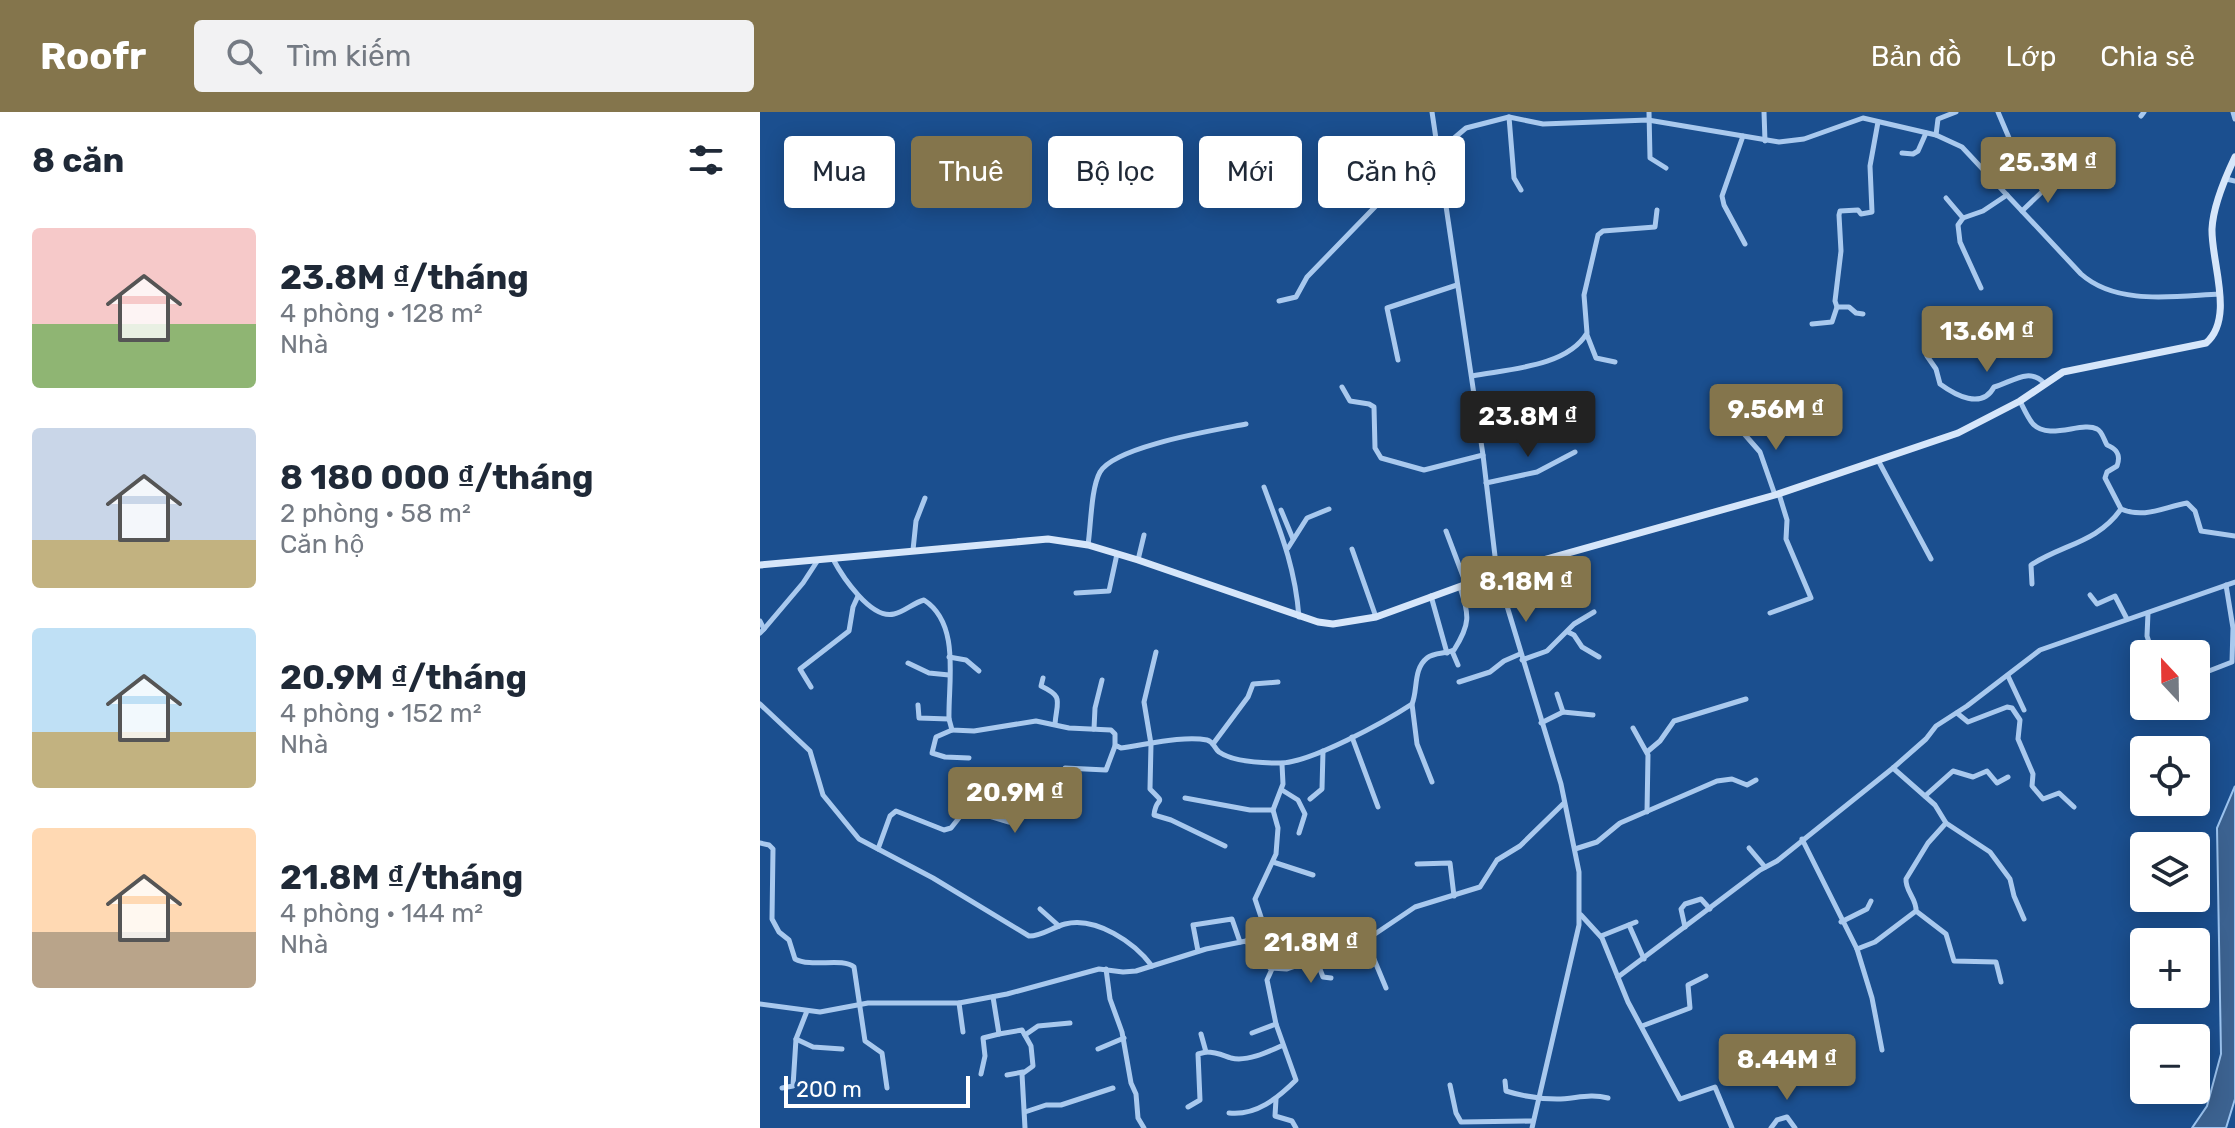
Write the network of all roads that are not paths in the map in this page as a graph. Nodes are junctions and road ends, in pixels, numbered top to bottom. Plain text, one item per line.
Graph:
1 (1432, 112) edge
2 (1649, 112) edge
3 (1764, 112) edge
4 (1956, 112) edge
5 (1998, 112) edge
6 (2233, 112) edge
7 (1509, 117) junction
8 (2235, 119) edge
9 (1648, 120) junction
10 (1878, 122) junction
11 (1926, 133) junction
12 (1936, 135) junction
13 (1436, 136) edge
14 (1458, 136) edge
15 (1743, 136) junction
16 (1765, 141) junction
17 (1902, 153) dead end
18 (2235, 157) edge
19 (1982, 167) junction
20 (1666, 168) dead end
21 (2063, 180) dead end
22 (2231, 180) edge
23 (1521, 190) dead end
24 (2007, 195) junction
25 (1946, 198) dead end
26 (1374, 208) edge
27 (1447, 208) edge
28 (1657, 210) dead end
29 (2022, 211) junction
30 (1963, 218) junction
31 (1745, 244) dead end
32 (1457, 285) junction
33 (1981, 288) dead end
34 (2220, 294) junction
35 (1279, 301) dead end
36 (1837, 307) junction
37 (1863, 314) dead end
38 (1812, 324) dead end
39 (1587, 335) junction
40 (1927, 356) dead end
41 (1398, 360) dead end
42 (1615, 362) dead end
43 (1472, 376) junction
44 (2044, 383) junction
45 (1342, 387) dead end
46 (2020, 401) junction
47 (1246, 424) dead end
48 (1739, 428) dead end
49 (1575, 452) dead end
50 (1483, 455) junction
51 (1879, 462) junction
52 (1486, 483) junction
53 (1264, 487) dead end
54 (1777, 494) junction
55 (925, 498) dead end
56 (1329, 509) dead end
57 (2121, 509) junction
58 (1281, 510) dead end
59 (1446, 531) dead end
60 (1144, 535) dead end
61 (2235, 536) edge
62 (1293, 539) junction
63 (1088, 545) junction
64 (1288, 549) junction
65 (1352, 549) dead end
66 (913, 550) junction
67 (1117, 554) junction
68 (833, 558) junction
69 (818, 559) junction
70 (1931, 559) dead end
71 (1138, 560) junction
72 (760, 565) edge
73 (1497, 573) junction
74 (2235, 582) edge
75 (2032, 584) dead end
76 (1462, 585) junction
77 (2226, 585) junction
78 (1076, 593) dead end
79 (2090, 595) dead end
80 (858, 596) junction
81 (1431, 596) junction
82 (1594, 612) dead end
83 (1770, 613) dead end
84 (2148, 613) junction
85 (1299, 617) junction
86 (1376, 617) junction
87 (2127, 619) junction
88 (760, 621) edge
89 (762, 631) edge
90 (1568, 632) junction
91 (2148, 640) edge
92 (1156, 652) dead end
93 (1450, 652) junction
94 (949, 657) junction
95 (1521, 657) junction
96 (1599, 657) dead end
97 (908, 663) dead end
98 (1458, 665) dead end
99 (979, 671) dead end
100 (2210, 671) edge
101 (949, 675) junction
102 (2008, 676) junction
103 (1043, 678) dead end
104 (1102, 680) dead end
105 (1278, 682) dead end
106 (1459, 682) dead end
107 (811, 687) dead end
108 (1557, 694) dead end
109 (1746, 699) dead end
110 (760, 704) edge
111 (1412, 704) junction
112 (918, 705) dead end
113 (2024, 710) dead end
114 (1563, 712) junction
115 (1957, 713) junction
116 (1593, 715) dead end
117 (949, 719) junction
118 (1541, 723) junction
119 (1055, 724) junction
120 (1633, 728) dead end
121 (1094, 729) junction
122 (952, 730) junction
123 (1352, 737) junction
124 (1151, 744) junction
125 (1213, 744) junction
126 (1115, 745) junction
127 (1323, 750) junction
128 (1647, 752) junction
129 (969, 758) dead end
130 (1282, 764) junction
131 (1893, 768) junction
132 (2008, 777) dead end
133 (1756, 780) dead end
134 (1432, 782) dead end
135 (1281, 789) junction
136 (1925, 796) junction
137 (1185, 798) dead end
138 (1310, 799) dead end
139 (1565, 803) junction
140 (1378, 807) dead end
141 (2074, 807) dead end
142 (1273, 810) junction
143 (1647, 812) junction
144 (1946, 823) junction
145 (1299, 833) dead end
146 (1802, 839) junction
147 (760, 843) edge
148 (1225, 846) dead end
149 (1749, 848) dead end
150 (878, 849) junction
151 (1575, 849) junction
152 (1273, 862) junction
153 (1417, 864) dead end
154 (1765, 867) junction
155 (1313, 875) dead end
156 (1454, 896) junction
157 (760, 898) edge
158 (771, 899) junction
159 (1871, 901) dead end
160 (1040, 909) dead end
161 (1710, 909) junction
162 (1916, 911) junction
163 (1581, 915) junction
164 (2024, 919) dead end
165 (1841, 922) junction
166 (1059, 926) junction
167 (1685, 927) junction
168 (1601, 936) junction
169 (1366, 940) junction
170 (1243, 941) junction
171 (1857, 949) junction
172 (1198, 951) junction
173 (1316, 959) junction
174 (1644, 959) junction
175 (1152, 966) junction
176 (1106, 969) junction
177 (1272, 969) junction
178 (1706, 976) dead end
179 (1618, 977) junction
180 (1331, 978) dead end
181 (2001, 982) dead end
182 (1386, 988) dead end
183 (993, 997) junction
184 (959, 1003) junction
185 (760, 1004) edge
186 (861, 1004) junction
187 (807, 1011) junction
188 (1070, 1023) dead end
189 (1276, 1024) junction
190 (1642, 1026) junction
191 (963, 1032) dead end
192 (1252, 1033) dead end
193 (999, 1034) junction
194 (1201, 1034) dead end
195 (1025, 1035) junction
196 (1124, 1038) junction
197 (796, 1039) junction
198 (1281, 1046) junction
199 (842, 1049) dead end
200 (1098, 1049) dead end
201 (1882, 1050) dead end
202 (1206, 1052) junction
203 (1023, 1072) junction
204 (981, 1074) dead end
205 (1007, 1075) dead end
206 (1505, 1081) dead end
207 (1450, 1085) dead end
208 (782, 1088) dead end
209 (887, 1088) dead end
210 (1113, 1088) dead end
211 (1276, 1098) junction
212 (1539, 1098) junction
213 (1608, 1098) dead end
214 (1188, 1107) dead end
215 (1025, 1112) junction
216 (1229, 1113) dead end
217 (1532, 1125) edge
218 (1025, 1128) edge
219 (1144, 1128) edge
220 (1296, 1128) edge
221 (1732, 1128) edge
222 (1771, 1128) edge
223 (1795, 1128) edge

1 - 13 street
2 - 9 street
3 - 16 street
4 - 12 street
5 - 19 street
6 - 8 street
7 - 9 street
7 - 14 street
7 - 23 street
9 - 15 street
9 - 20 street
10 - 11 street
10 - 16 street
10 - 36 street
11 - 12 street
11 - 17 street
12 - 19 street
15 - 16 street
15 - 31 street
18 - 22 street
19 - 24 street
21 - 29 street
22 - 34 street
24 - 29 street
24 - 30 street
25 - 30 street
26 - 35 street
27 - 32 street
28 - 39 street
29 - 34 street
30 - 33 street
32 - 41 street
32 - 43 street
34 - 44 street
36 - 37 street
36 - 38 street
39 - 42 street
39 - 43 street
40 - 44 street
43 - 50 street
44 - 46 street
45 - 50 street
46 - 51 street
46 - 57 street
47 - 63 street
48 - 54 street
49 - 52 street
50 - 52 street
51 - 54 street
51 - 70 street
52 - 73 street
53 - 64 street
54 - 73 street
54 - 83 street
55 - 66 street
56 - 62 street
57 - 61 street
57 - 75 street
58 - 62 street
59 - 76 street
60 - 71 street
62 - 64 street
63 - 66 street
63 - 67 street
64 - 85 street
65 - 86 street
66 - 68 street
67 - 71 street
67 - 78 street
68 - 69 street
68 - 80 street
69 - 72 street
69 - 89 street
71 - 85 street
73 - 76 street
73 - 95 street
74 - 77 street
76 - 81 street
76 - 93 street
77 - 84 street
77 - 100 street
79 - 87 street
80 - 94 street
80 - 107 street
81 - 86 street
81 - 93 street
82 - 90 street
84 - 87 street
84 - 91 street
85 - 86 street
87 - 102 street
88 - 89 street
90 - 95 street
90 - 96 street
92 - 124 street
93 - 98 street
93 - 111 street
94 - 99 street
94 - 101 street
95 - 106 street
95 - 118 street
97 - 101 street
101 - 117 street
102 - 113 street
102 - 115 street
103 - 119 street
104 - 121 street
105 - 125 street
108 - 114 street
109 - 128 street
110 - 150 street
111 - 123 street
111 - 134 street
112 - 117 street
114 - 116 street
114 - 118 street
115 - 131 street
115 - 141 street
117 - 122 street
118 - 139 street
119 - 121 street
119 - 122 street
120 - 128 street
121 - 126 street
122 - 129 street
123 - 127 street
123 - 140 street
124 - 125 street
124 - 126 street
124 - 148 street
125 - 130 street
126 - 150 street
127 - 130 street
127 - 138 street
128 - 143 street
130 - 135 street
131 - 136 street
131 - 146 street
132 - 136 street
133 - 143 street
135 - 142 street
135 - 145 street
136 - 144 street
137 - 142 street
139 - 151 street
139 - 156 street
142 - 152 street
143 - 151 street
144 - 162 street
144 - 164 street
146 - 154 street
146 - 165 street
147 - 158 street
149 - 154 street
150 - 166 street
151 - 163 street
152 - 155 street
152 - 170 street
153 - 156 street
154 - 161 street
156 - 169 street
157 - 158 street
158 - 186 street
159 - 165 street
160 - 166 street
161 - 167 street
161 - 167 street
162 - 171 street
162 - 181 street
163 - 168 street
163 - 212 street
165 - 171 street
166 - 175 street
167 - 174 street
168 - 174 street
168 - 179 street
169 - 173 street
169 - 182 street
170 - 172 street
170 - 172 street
170 - 177 street
171 - 201 street
172 - 175 street
173 - 177 street
173 - 180 street
174 - 179 street
175 - 176 street
176 - 183 street
176 - 196 street
177 - 189 street
178 - 190 street
179 - 190 street
183 - 184 street
183 - 193 street
184 - 186 street
184 - 191 street
185 - 187 street
186 - 187 street
186 - 209 street
187 - 197 street
188 - 195 street
189 - 192 street
189 - 198 street
190 - 221 street
193 - 195 street
193 - 204 street
194 - 202 street
195 - 203 street
196 - 200 street
196 - 219 street
197 - 199 street
197 - 208 street
198 - 202 street
198 - 211 street
202 - 214 street
203 - 205 street
203 - 215 street
206 - 212 street
207 - 217 street
210 - 215 street
211 - 216 street
211 - 220 street
212 - 213 street
212 - 217 street
215 - 218 street
222 - 223 street

